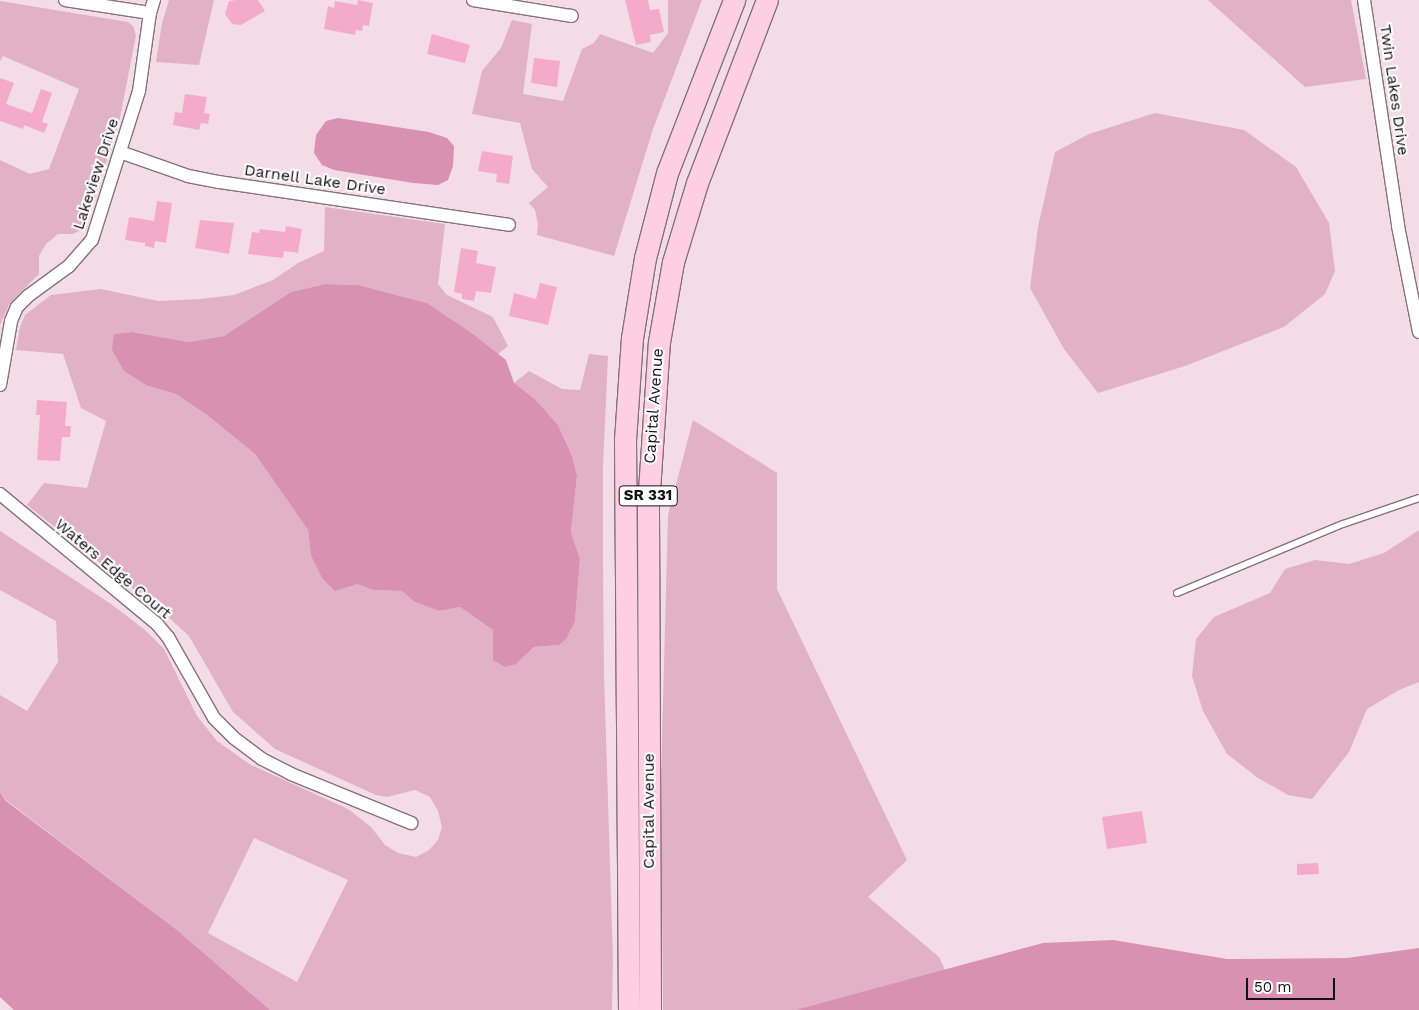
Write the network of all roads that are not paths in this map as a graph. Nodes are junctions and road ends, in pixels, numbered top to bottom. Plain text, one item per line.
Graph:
1 (65, 0) edge
2 (154, 0) edge
3 (473, 0) edge
4 (734, 0) edge
5 (767, 0) edge
6 (1364, 0) edge
7 (150, 13) junction
8 (572, 16) dead end
9 (120, 152) junction
10 (510, 225) dead end
11 (1419, 332) edge
12 (0, 385) edge
13 (0, 494) edge
14 (1419, 498) edge
15 (1177, 594) dead end
16 (410, 823) dead end
17 (629, 1010) edge
18 (650, 1010) edge

1 - 7 street
2 - 7 street, Lakeview Drive
3 - 8 street
4 - 17 highway, Capital Avenue / SR 331
5 - 18 highway, Capital Avenue / SR 331
6 - 11 street, Twin Lakes Drive
7 - 9 street, Lakeview Drive
9 - 10 street, Darnell Lake Drive
9 - 12 street, Lakeview Drive
13 - 16 street, Waters Edge Court
14 - 15 lane

